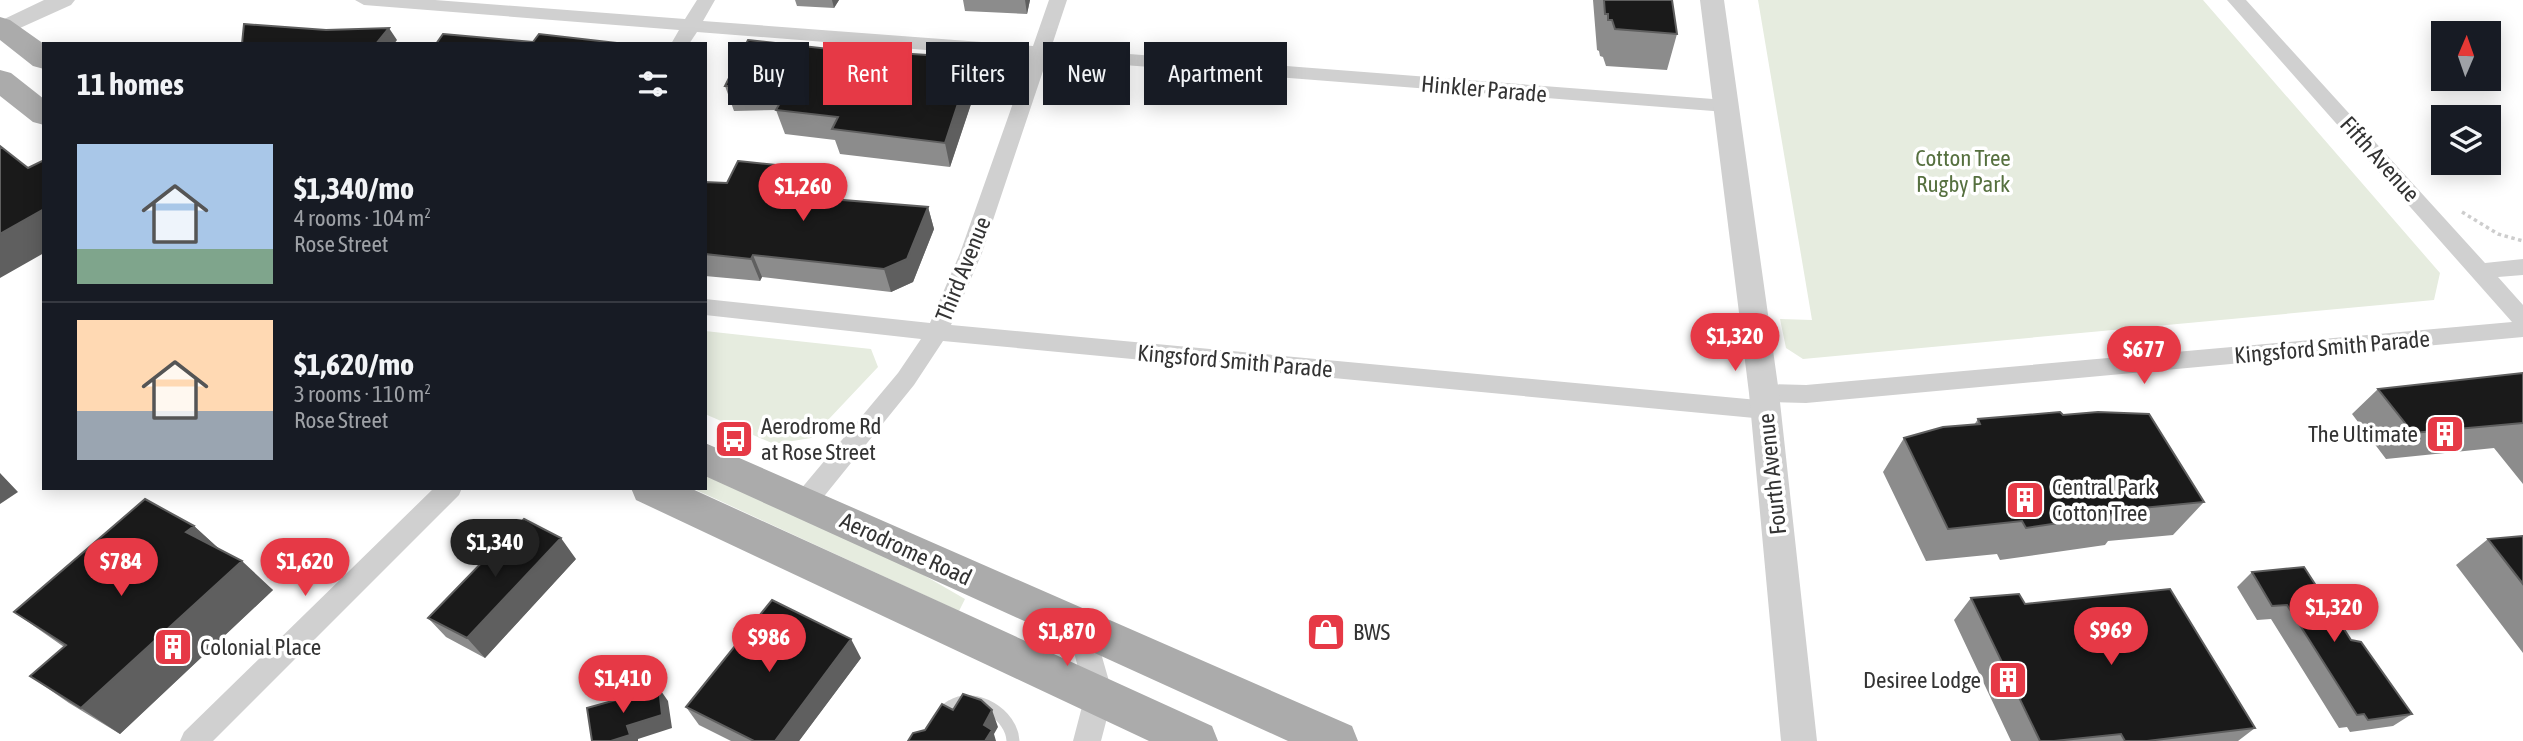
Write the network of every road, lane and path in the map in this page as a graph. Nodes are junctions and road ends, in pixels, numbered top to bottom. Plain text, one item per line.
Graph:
1 (63, 0) edge
2 (364, 0) edge
3 (706, 0) edge
4 (1058, 0) edge
5 (1712, 0) edge
6 (2236, 0) edge
7 (691, 26) junction
8 (1, 28) edge
9 (681, 42) edge
10 (1040, 53) junction
11 (42, 59) edge
12 (0, 80) edge
13 (1726, 106) junction
14 (42, 113) edge
15 (2523, 268) edge
16 (2481, 271) junction
17 (707, 307) edge
18 (2523, 319) edge
19 (2523, 329) edge
20 (937, 332) junction
21 (1764, 401) junction
22 (707, 460) edge
23 (448, 490) edge
24 (654, 490) edge
25 (804, 503) junction
26 (1081, 629) junction
27 (1099, 695) junction
28 (194, 741) edge
29 (925, 741) edge
30 (1013, 741) edge
31 (1087, 741) edge
32 (1196, 741) edge
33 (1336, 741) edge
34 (1799, 741) edge

1 - 8 street
2 - 7 street, Hinkler Parade
3 - 7 street
4 - 10 street, Third Avenue
5 - 13 street, Fourth Avenue
6 - 16 street, Fifth Avenue
7 - 9 street
7 - 10 street, Hinkler Parade
8 - 11 main road
10 - 13 street, Hinkler Parade
10 - 20 street, Third Avenue
12 - 14 main road
13 - 21 street, Fourth Avenue
15 - 16 street
16 - 18 street, Fifth Avenue
17 - 20 street, Kingsford Smith Parade
19 - 21 street, Kingsford Smith Parade
20 - 21 street, Kingsford Smith Parade
20 - 25 street, Third Avenue
21 - 34 street, Fourth Avenue
22 - 25 main road, Aerodrome Road
23 - 28 street
24 - 27 main road
25 - 26 main road, Aerodrome Road
26 - 27 street
26 - 33 main road, Aerodrome Road
27 - 31 street
27 - 32 main road
29 - 30 lane

